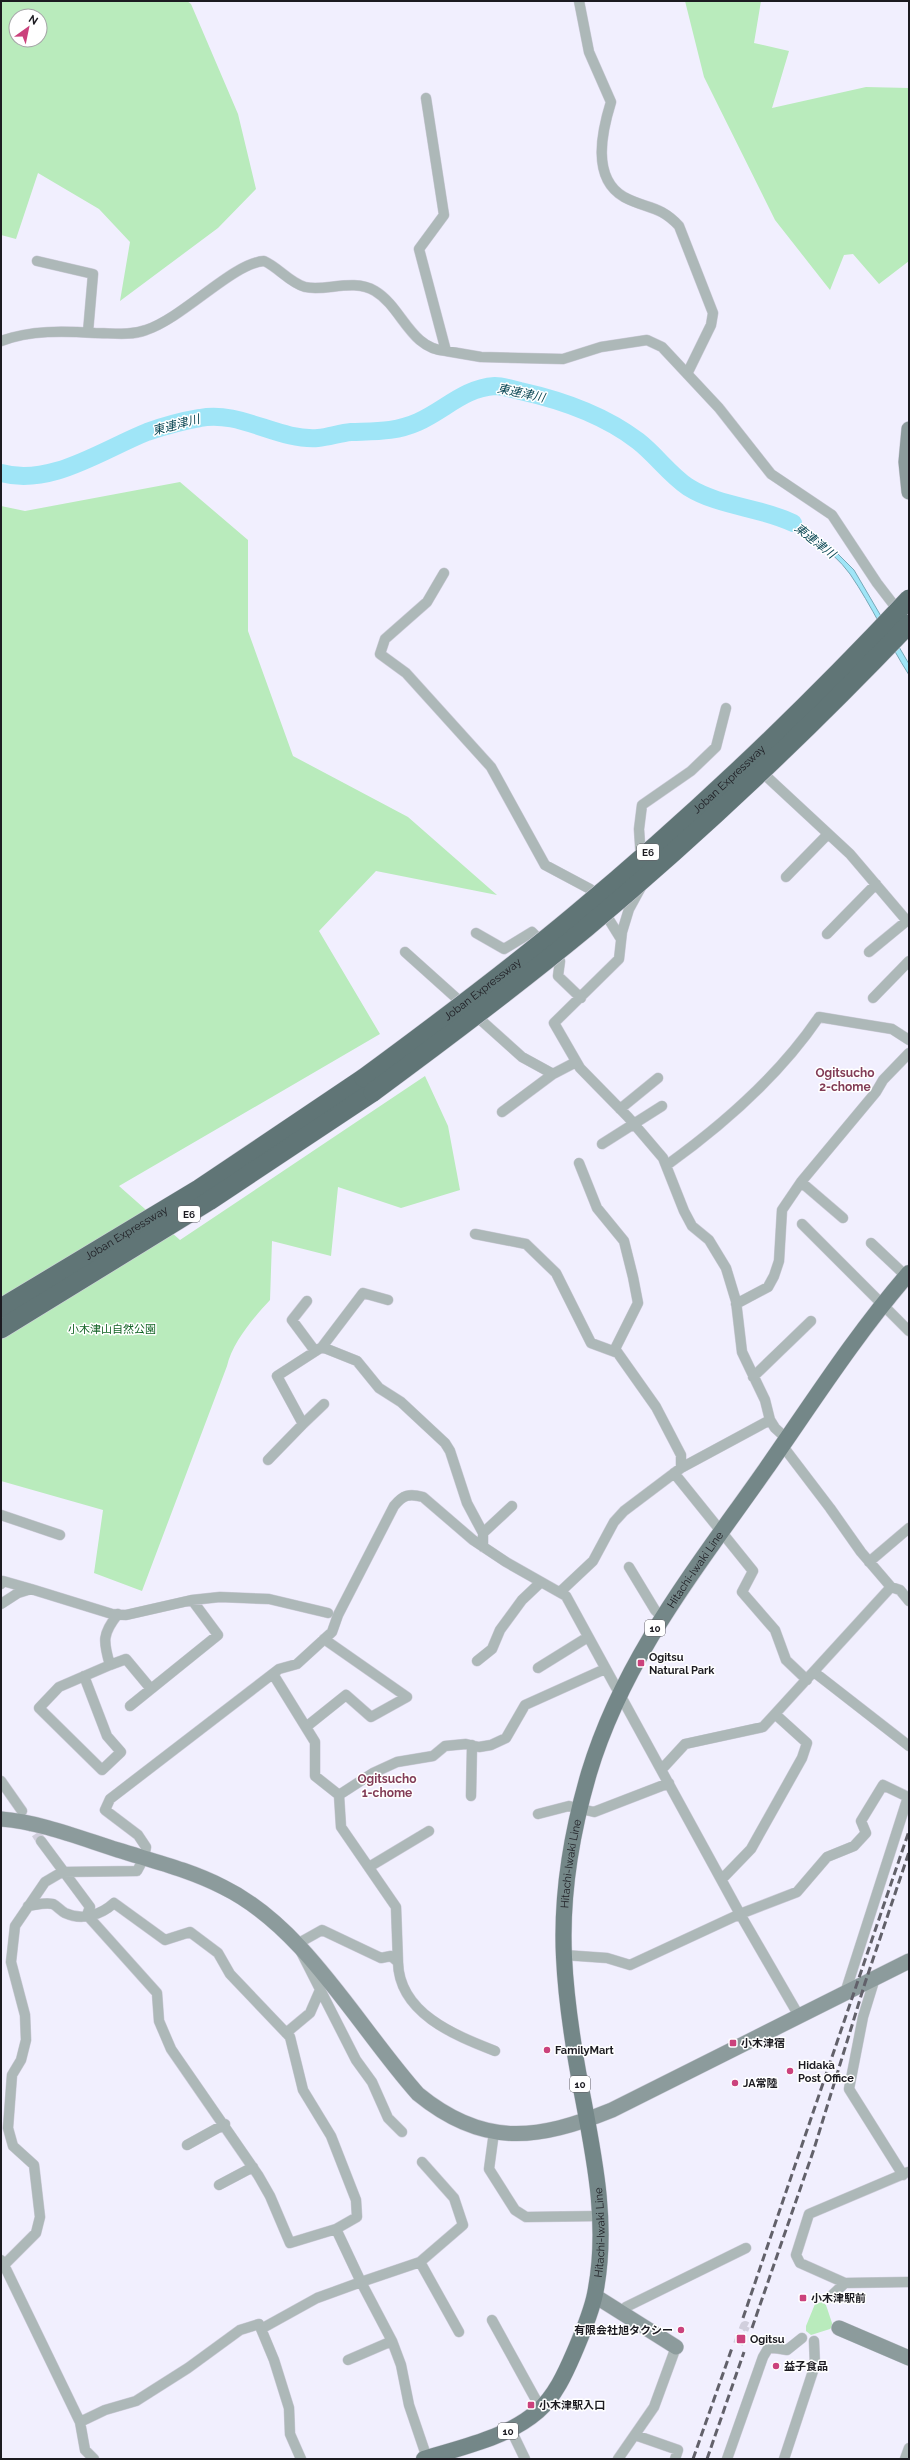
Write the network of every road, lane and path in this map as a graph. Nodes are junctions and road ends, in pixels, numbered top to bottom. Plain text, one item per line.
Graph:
1 (579, 1) edge
2 (426, 98) dead end
3 (37, 262) dead end
4 (88, 332) junction
5 (1, 341) edge
6 (446, 351) junction
7 (687, 374) junction
8 (909, 429) edge
9 (909, 492) edge
10 (444, 573) dead end
11 (909, 599) edge
12 (909, 624) edge
13 (726, 708) dead end
14 (766, 776) dead end
15 (828, 834) junction
16 (786, 877) dead end
17 (876, 884) junction
18 (908, 920) edge
19 (476, 933) dead end
20 (827, 934) dead end
21 (622, 939) junction
22 (405, 952) dead end
23 (869, 952) dead end
24 (909, 961) edge
25 (581, 998) junction
26 (873, 998) dead end
27 (909, 1040) edge
28 (909, 1053) edge
29 (576, 1062) junction
30 (553, 1074) junction
31 (658, 1078) dead end
32 (368, 1085) junction
33 (662, 1106) dead end
34 (620, 1109) junction
35 (502, 1112) dead end
36 (634, 1123) junction
37 (602, 1144) dead end
38 (579, 1163) dead end
39 (666, 1165) junction
40 (801, 1182) junction
41 (844, 1218) dead end
42 (802, 1224) dead end
43 (475, 1234) dead end
44 (871, 1243) dead end
45 (907, 1274) edge
46 (388, 1300) dead end
47 (307, 1301) dead end
48 (736, 1304) junction
49 (882, 1305) junction
50 (1, 1308) edge
51 (811, 1321) dead end
52 (1, 1329) edge
53 (909, 1331) edge
54 (318, 1349) junction
55 (618, 1352) junction
56 (753, 1377) junction
57 (324, 1404) dead end
58 (770, 1420) junction
59 (303, 1424) junction
60 (784, 1442) junction
61 (268, 1460) dead end
62 (677, 1470) junction
63 (512, 1506) dead end
64 (1, 1515) edge
65 (909, 1528) edge
66 (483, 1533) junction
67 (721, 1533) junction
68 (60, 1535) dead end
69 (483, 1547) junction
70 (869, 1562) junction
71 (629, 1567) dead end
72 (541, 1582) junction
73 (1, 1584) edge
74 (891, 1586) junction
75 (31, 1589) junction
76 (560, 1592) junction
77 (192, 1600) junction
78 (909, 1601) edge
79 (1, 1604) edge
80 (328, 1613) dead end
81 (118, 1614) junction
82 (662, 1617) junction
83 (588, 1638) junction
84 (324, 1639) junction
85 (477, 1661) dead end
86 (110, 1665) junction
87 (538, 1668) dead end
88 (605, 1669) junction
89 (273, 1674) junction
90 (84, 1676) junction
91 (811, 1676) junction
92 (151, 1688) junction
93 (618, 1693) junction
94 (130, 1706) dead end
95 (775, 1714) junction
96 (306, 1728) junction
97 (472, 1745) junction
98 (909, 1746) edge
99 (662, 1769) junction
100 (1, 1781) edge
101 (669, 1783) junction
102 (339, 1795) junction
103 (471, 1796) dead end
104 (909, 1796) edge
105 (580, 1808) junction
106 (22, 1811) tunnel mouth
107 (538, 1814) dead end
108 (1, 1819) edge
109 (429, 1831) dead end
110 (41, 1841) tunnel mouth
111 (144, 1858) junction
112 (368, 1867) junction
113 (62, 1872) junction
114 (722, 1879) junction
115 (28, 1906) junction
116 (740, 1914) junction
117 (88, 1916) junction
118 (297, 1944) junction
119 (564, 1955) junction
120 (909, 1961) edge
121 (398, 1962) junction
122 (875, 1978) junction
123 (320, 1990) junction
124 (844, 1993) junction
125 (799, 2016) junction
126 (286, 2033) junction
127 (495, 2051) dead end
128 (587, 2120) junction
129 (225, 2124) junction
130 (402, 2132) dead end
131 (494, 2132) junction
132 (187, 2145) dead end
133 (422, 2162) dead end
134 (253, 2167) junction
135 (907, 2173) edge
136 (219, 2185) dead end
137 (600, 2216) junction
138 (336, 2229) junction
139 (746, 2248) dead end
140 (420, 2262) junction
141 (3, 2263) edge
142 (361, 2282) junction
143 (909, 2282) edge
144 (845, 2283) junction
145 (595, 2296) junction
146 (829, 2298) dead end
147 (622, 2313) junction
148 (492, 2320) dead end
149 (839, 2328) dead end
150 (261, 2329) junction
151 (459, 2332) dead end
152 (802, 2338) dead end
153 (392, 2341) junction
154 (814, 2341) dead end
155 (676, 2347) joint
156 (909, 2358) edge
157 (348, 2360) dead end
158 (541, 2409) junction
159 (80, 2422) junction
160 (512, 2430) junction
161 (636, 2435) junction
162 (909, 2448) edge
163 (425, 2458) edge
164 (94, 2459) edge
165 (301, 2459) edge
166 (525, 2459) edge
167 (618, 2459) edge
168 (675, 2459) edge
169 (727, 2459) edge
170 (784, 2459) edge
171 (905, 2459) edge

1 - 7 street
2 - 6 street
3 - 4 street
4 - 5 street
4 - 6 street
6 - 7 street
7 - 12 street
8 - 9 street
10 - 21 street
11 - 32 highway, Joban Expressway / E6, bridge
12 - 32 highway, Joban Expressway / E6, bridge
13 - 21 street
14 - 15 street
15 - 16 street
15 - 17 street
17 - 18 street
17 - 20 street
18 - 23 street
19 - 25 street
21 - 25 street
22 - 30 street
24 - 26 street
25 - 29 street
27 - 39 street
28 - 40 street
29 - 30 street
29 - 34 street
30 - 35 street
31 - 34 street
32 - 50 highway, Joban Expressway / E6
32 - 52 highway, Joban Expressway / E6
33 - 36 street
34 - 36 street
36 - 37 street
36 - 39 street
38 - 55 street
39 - 48 street
40 - 41 street
40 - 48 street
42 - 49 street
43 - 55 street
44 - 45 street
45 - 49 main road, Hitachi-Iwaki Line / 10
46 - 54 street
47 - 54 street
48 - 56 street
49 - 53 street
49 - 60 main road, Hitachi-Iwaki Line / 10
51 - 56 street
54 - 59 street
54 - 66 street
55 - 62 street
56 - 58 street
57 - 59 street
58 - 60 street
58 - 62 street
59 - 61 street
60 - 67 main road, Hitachi-Iwaki Line / 10
60 - 70 street
62 - 67 street
62 - 76 street
63 - 66 street
64 - 68 street
65 - 70 street
66 - 69 street
67 - 82 main road, Hitachi-Iwaki Line / 10
67 - 91 street
69 - 72 street
69 - 84 street
70 - 74 street
71 - 82 street
72 - 76 street
72 - 85 street
73 - 75 street
74 - 78 street
74 - 91 street
75 - 79 street
75 - 81 street
76 - 83 street
77 - 80 street
77 - 81 street
77 - 92 street
81 - 86 street
82 - 93 main road, Hitachi-Iwaki Line / 10
83 - 87 street
83 - 88 street
84 - 89 street
84 - 96 street
86 - 90 street
86 - 92 street
88 - 93 street
88 - 97 street
89 - 96 street
89 - 111 street
90 - 90 street
91 - 95 street
91 - 98 street
92 - 94 street
93 - 99 street
93 - 105 main road, Hitachi-Iwaki Line / 10
95 - 99 street
95 - 114 street
96 - 102 street
97 - 102 street
97 - 103 street
99 - 101 street
100 - 106 street
101 - 105 street
101 - 114 street
102 - 112 street
104 - 116 street
104 - 124 street
105 - 107 street
105 - 119 main road, Hitachi-Iwaki Line / 10
108 - 111 street
109 - 112 street
110 - 113 street
111 - 113 street
111 - 118 street
112 - 121 street
113 - 115 street
113 - 117 street
114 - 116 street
115 - 117 street
115 - 141 street
116 - 119 street
116 - 125 street
117 - 126 street
117 - 129 street
118 - 121 street
118 - 123 street
118 - 131 street
119 - 128 main road, Hitachi-Iwaki Line / 10
120 - 122 street
121 - 127 street
122 - 124 street
122 - 135 street
123 - 126 street
123 - 130 street
124 - 125 street
125 - 128 street
126 - 138 street
128 - 131 street
128 - 137 main road, Hitachi-Iwaki Line / 10
129 - 132 street
129 - 134 street
131 - 137 street
133 - 140 street
134 - 136 street
134 - 138 street
135 - 144 street
137 - 145 main road, Hitachi-Iwaki Line / 10
138 - 142 street
139 - 147 street
140 - 142 street
140 - 151 street
141 - 159 street
142 - 150 street
142 - 153 street
143 - 144 street
144 - 146 street
145 - 147 street
145 - 158 main road, Hitachi-Iwaki Line / 10
147 - 155 street
148 - 158 street
149 - 156 street
150 - 159 street
150 - 165 street
152 - 169 street
153 - 157 street
153 - 163 street
154 - 170 street
155 - 161 street
158 - 160 main road, Hitachi-Iwaki Line / 10
159 - 164 street
160 - 163 main road, Hitachi-Iwaki Line / 10
160 - 166 street
161 - 167 street
161 - 168 street
162 - 171 street

